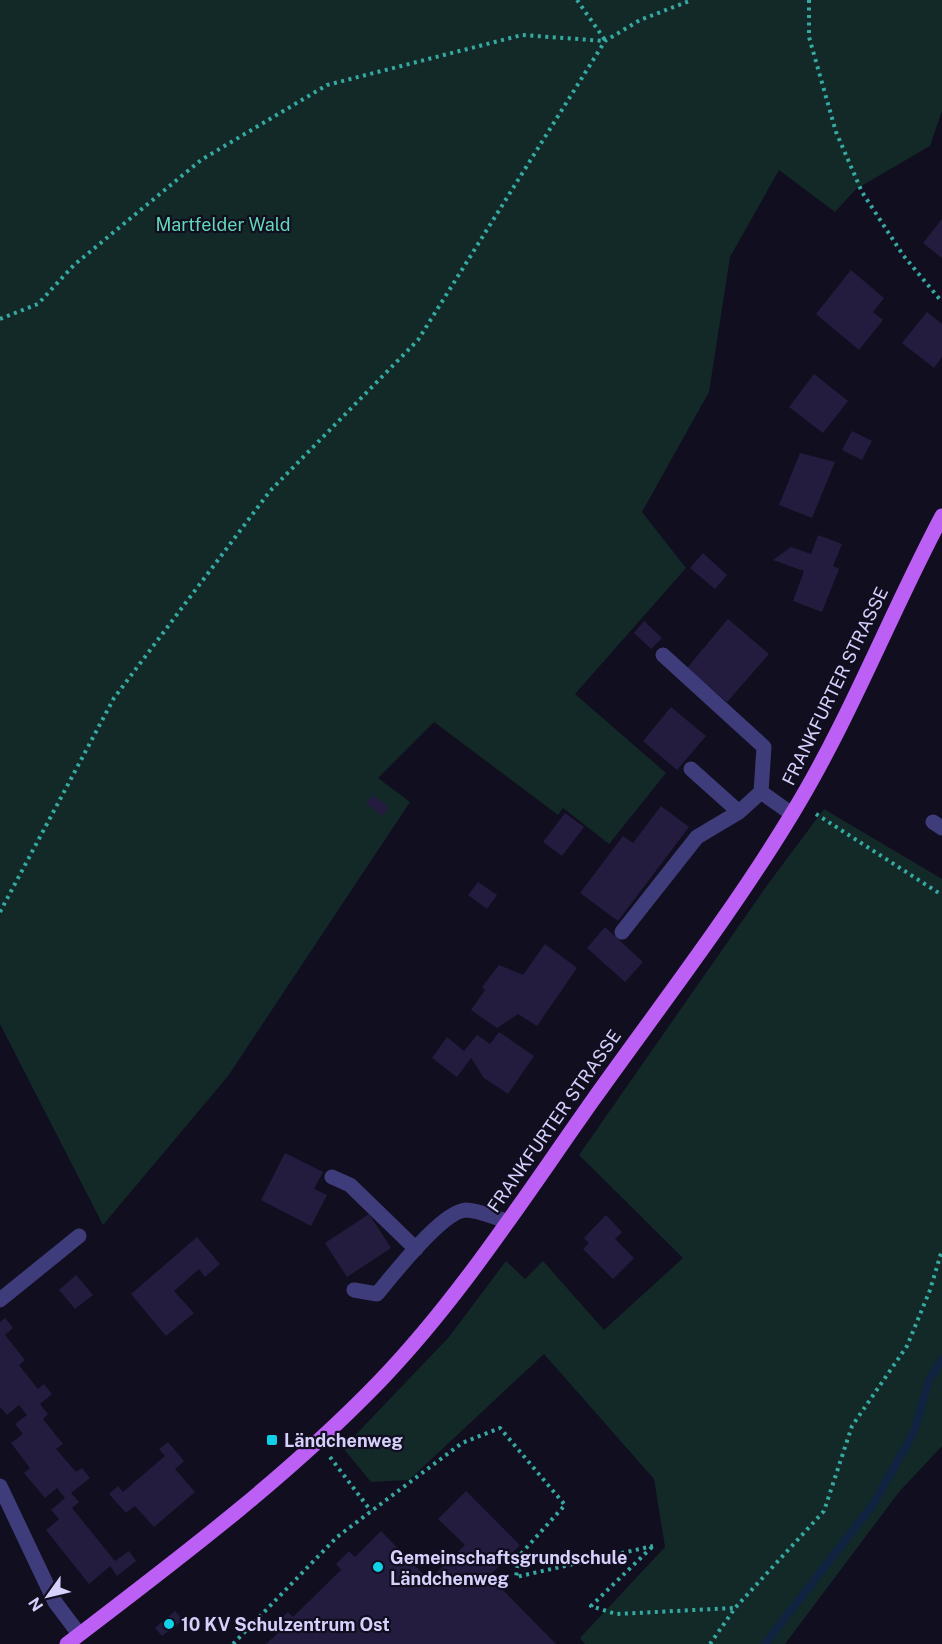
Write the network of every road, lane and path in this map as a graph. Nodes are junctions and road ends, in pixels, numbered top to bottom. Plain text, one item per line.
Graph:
1 (578, 0) edge
2 (692, 0) edge
3 (809, 0) edge
4 (605, 41) junction
5 (942, 302) edge
6 (0, 318) edge
7 (942, 516) edge
8 (663, 655) dead end
9 (691, 769) dead end
10 (761, 792) junction
11 (795, 808) junction
12 (739, 812) junction
13 (942, 895) edge
14 (0, 912) edge
15 (622, 932) dead end
16 (332, 1177) dead end
17 (507, 1221) junction
18 (80, 1236) dead end
19 (416, 1249) junction
20 (942, 1250) edge
21 (354, 1290) dead end
22 (0, 1300) edge
23 (318, 1441) junction
24 (0, 1486) edge
25 (371, 1511) junction
26 (735, 1608) junction
27 (80, 1634) junction
28 (67, 1644) edge
29 (233, 1644) edge
30 (710, 1644) edge

1 - 4 path
2 - 4 path
3 - 5 path
4 - 6 path
4 - 14 path
7 - 11 main road, FRANKFURTER STRASSE
8 - 10 street
9 - 12 street
10 - 11 street
10 - 12 street
11 - 13 path
11 - 17 main road, FRANKFURTER STRASSE
12 - 15 street
16 - 19 street
17 - 19 street
17 - 23 main road, FRANKFURTER STRASSE
18 - 22 street
19 - 21 street
20 - 26 path
23 - 25 path
23 - 27 main road, FRANKFURTER STRASSE
24 - 27 street
25 - 26 path
25 - 29 path
26 - 30 path
27 - 28 main road, FRANKFURTER STRASSE

